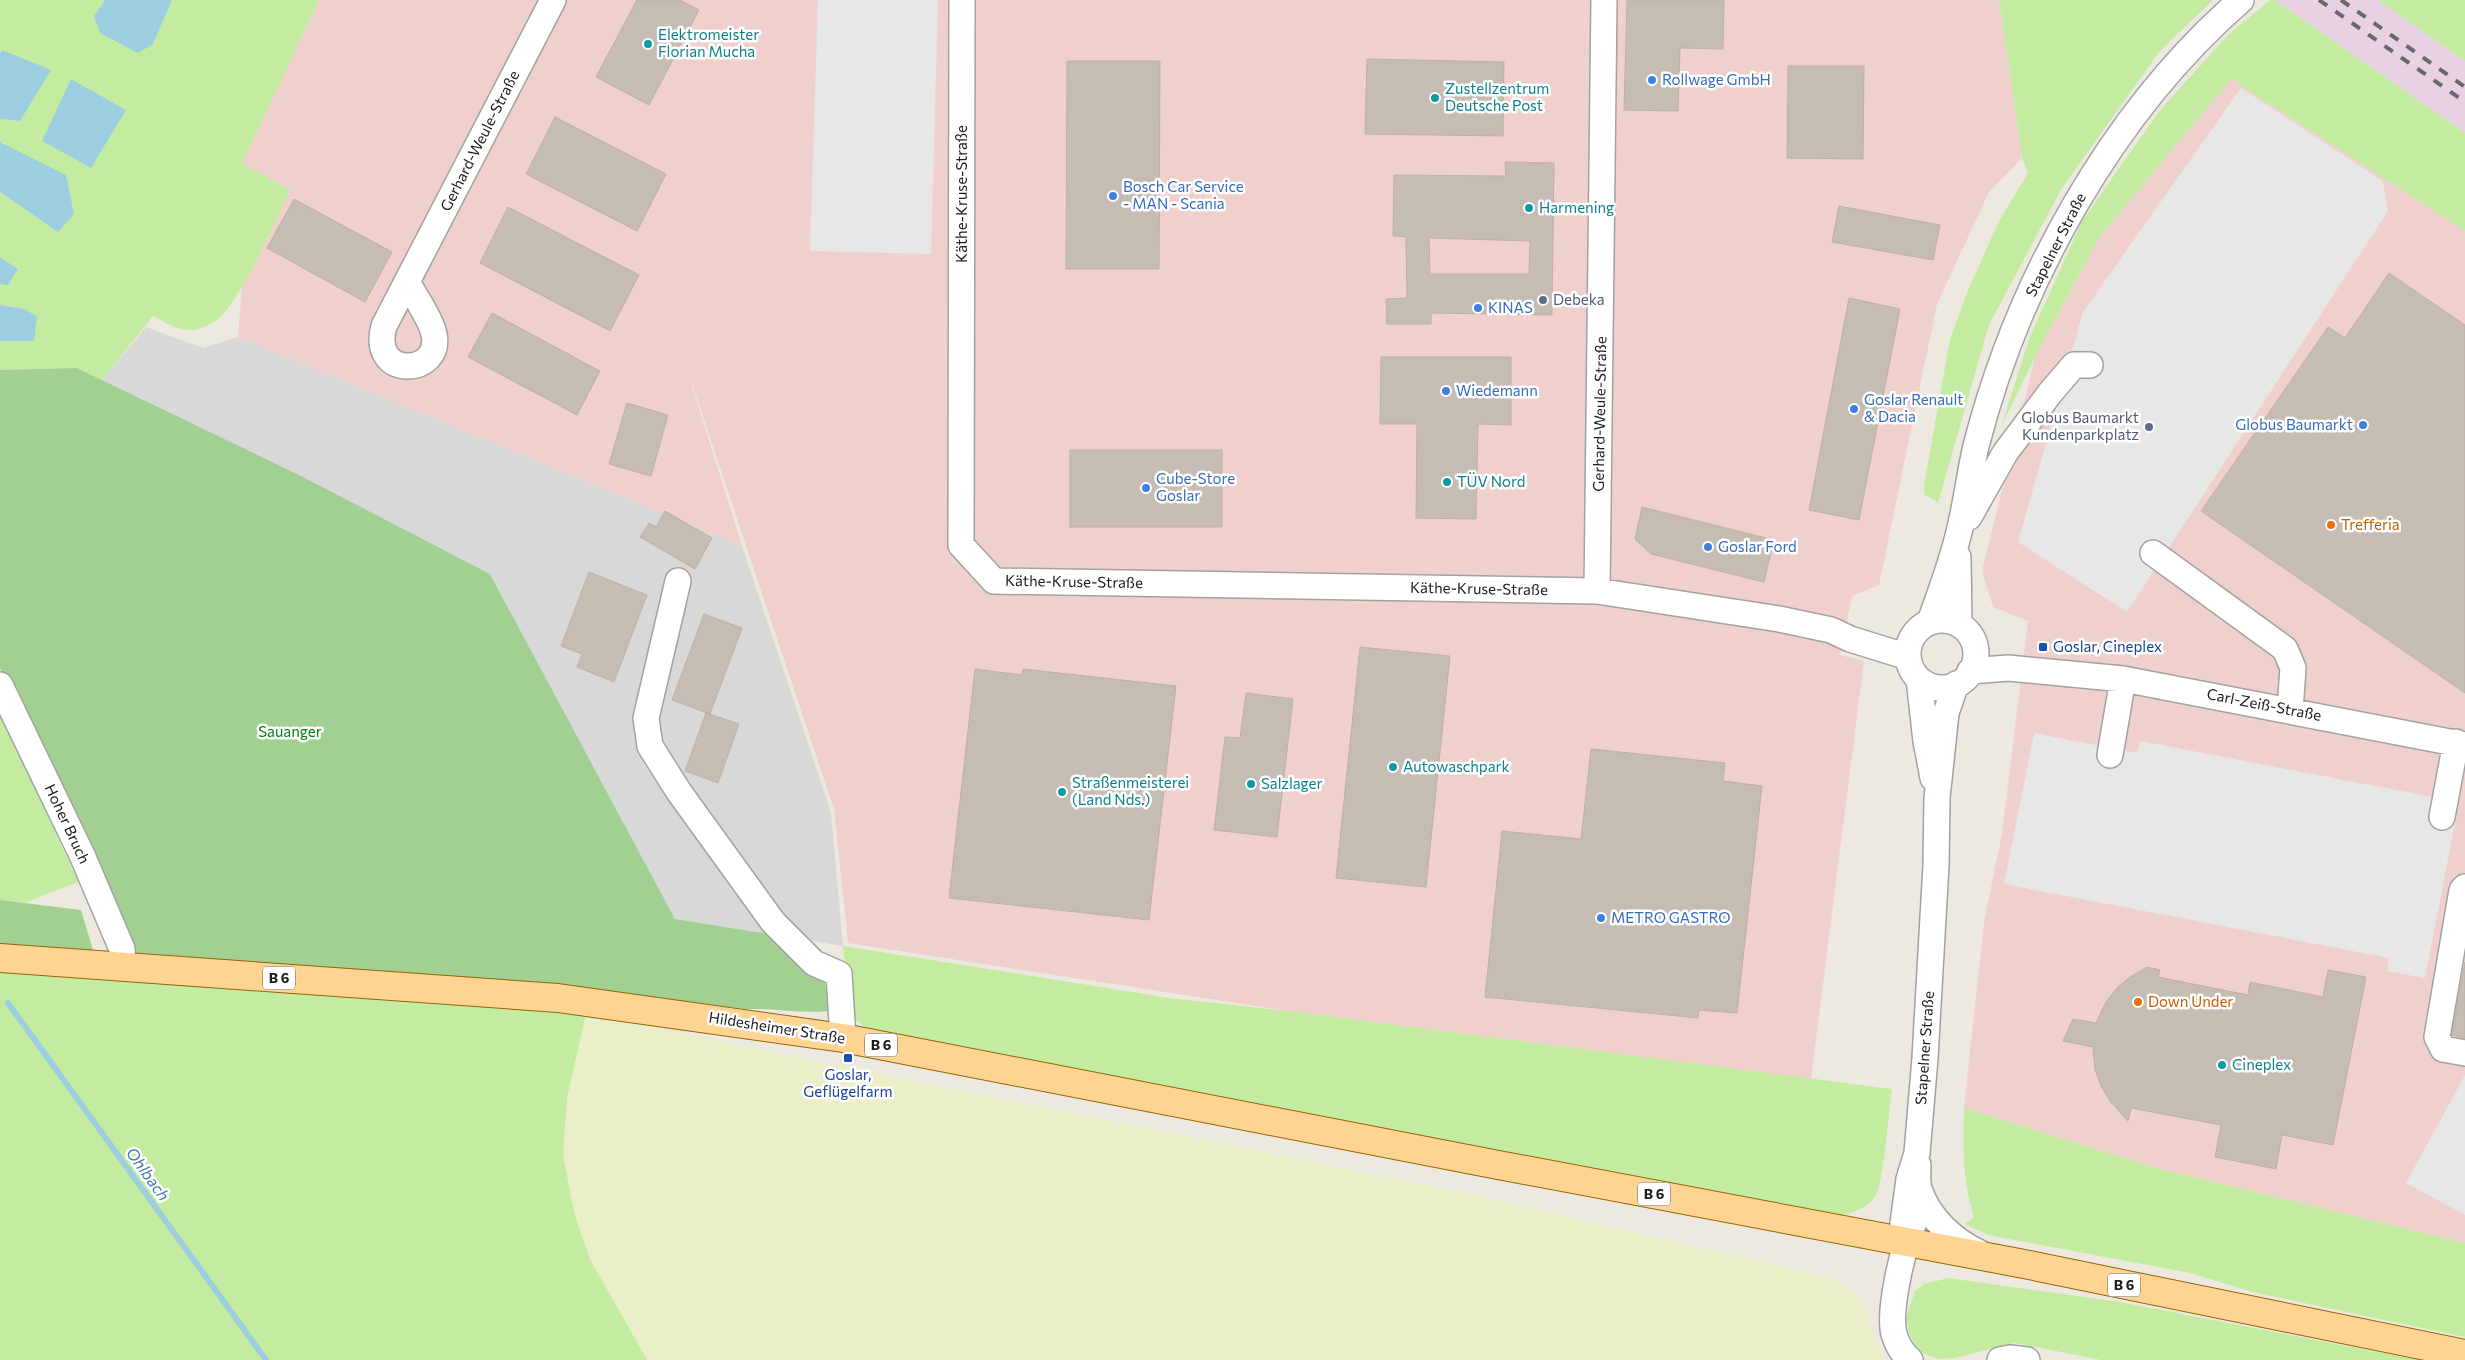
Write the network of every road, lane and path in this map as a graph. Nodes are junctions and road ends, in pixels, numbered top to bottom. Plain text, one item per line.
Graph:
1 (553, 0) edge
2 (962, 0) edge
3 (1604, 0) edge
4 (2233, 7) edge
5 (408, 283) dead end
6 (2090, 365) dead end
7 (1958, 536) junction
8 (2153, 553) dead end
9 (678, 581) dead end
10 (1597, 591) junction
11 (1959, 624) junction
12 (1922, 628) junction
13 (1831, 630) junction
14 (1913, 668) junction
15 (1967, 668) junction
16 (2123, 679) junction
17 (0, 685) edge
18 (2290, 710) junction
19 (2461, 743) edge
20 (2110, 755) dead end
21 (1937, 798) junction
22 (2442, 817) dead end
23 (2465, 887) edge
24 (0, 958) edge
25 (123, 967) junction
26 (842, 1038) junction
27 (2465, 1053) edge
28 (1917, 1153) junction
29 (1919, 1189) junction
30 (1906, 1241) junction
31 (1990, 1258) junction
32 (2465, 1354) edge
33 (1910, 1360) edge
34 (2000, 1360) edge
35 (2027, 1360) edge

1 - 5 street, Gerhard-Weule-Straße
2 - 10 street, Käthe-Kruse-Straße
3 - 10 street, Gerhard-Weule-Straße
4 - 7 street, Stapelner Straße
6 - 7 street
7 - 11 street, Stapelner Straße
7 - 12 street, Stapelner Straße
8 - 18 street
9 - 26 street
10 - 13 street
11 - 12 street
11 - 15 street
12 - 13 street
12 - 14 street, Stapelner Straße
13 - 14 street
14 - 15 street
14 - 21 street, Stapelner Straße
15 - 16 street, Carl-Zeiß-Straße
15 - 21 street, Stapelner Straße
16 - 18 street, Carl-Zeiß-Straße
16 - 20 street
17 - 25 street, Hoher Bruch
18 - 19 street, Carl-Zeiß-Straße
19 - 22 street
21 - 28 street, Stapelner Straße
23 - 27 street
24 - 25 main road, B 6
25 - 26 main road, Hildesheimer Straße / B 6
26 - 30 main road, Hildesheimer Straße / B 6
28 - 29 street
28 - 30 street, Stapelner Straße
29 - 30 street
29 - 31 street
30 - 31 main road, B 6
30 - 33 street
31 - 32 main road, B 6
34 - 35 street

